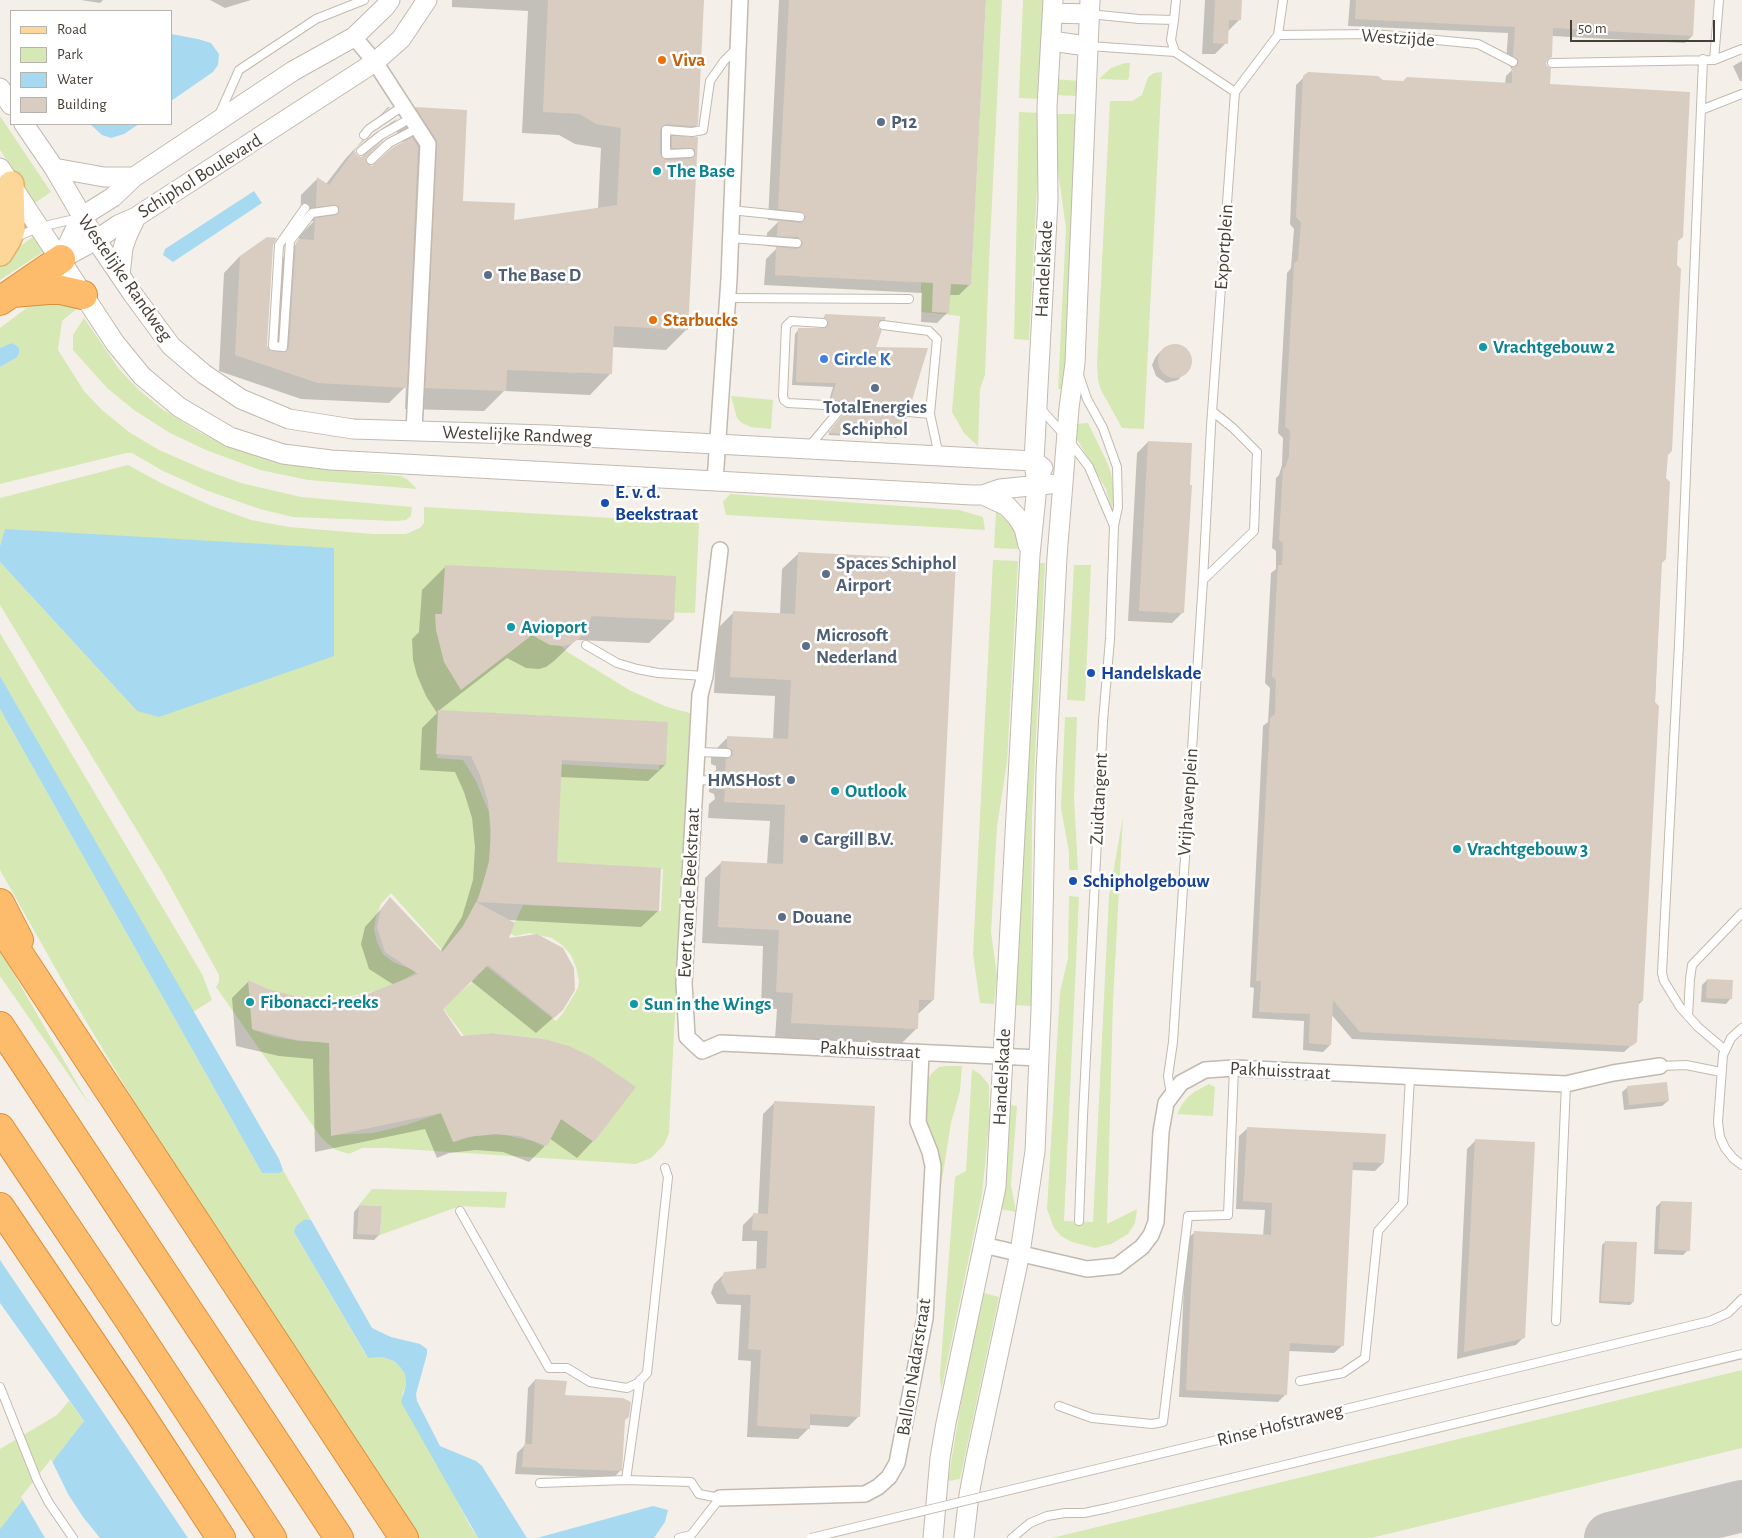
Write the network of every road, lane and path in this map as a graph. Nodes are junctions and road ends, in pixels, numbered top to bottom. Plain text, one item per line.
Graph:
1 (364, 0) edge
2 (390, 0) edge
3 (427, 0) edge
4 (740, 0) edge
5 (1176, 0) edge
6 (1283, 0) edge
7 (1719, 0) edge
8 (1053, 6) edge
9 (1090, 7) edge
10 (1174, 20) junction
11 (1278, 35) junction
12 (354, 37) junction
13 (1051, 42) junction
14 (1088, 46) junction
15 (737, 48) junction
16 (1742, 49) edge
17 (1175, 52) junction
18 (1703, 59) junction
19 (1714, 60) junction
20 (375, 62) junction
21 (1513, 62) dead end
22 (1552, 63) dead end
23 (0, 88) edge
24 (1235, 92) junction
25 (1742, 94) edge
26 (10, 103) edge
27 (1701, 110) junction
28 (411, 117) junction
29 (216, 123) junction
30 (25, 125) edge
31 (364, 135) dead end
32 (361, 151) dead end
33 (690, 153) dead end
34 (371, 160) dead end
35 (54, 168) junction
36 (6, 176) edge
37 (134, 177) junction
38 (305, 208) dead end
39 (334, 210) dead end
40 (730, 210) junction
41 (82, 217) junction
42 (800, 217) dead end
43 (136, 218) junction
44 (40, 228) junction
45 (730, 238) junction
46 (96, 240) junction
47 (797, 243) dead end
48 (3, 245) edge
49 (61, 259) junction
50 (120, 275) junction
51 (83, 295) junction
52 (5, 297) edge
53 (728, 298) junction
54 (909, 299) dead end
55 (823, 323) dead end
56 (884, 325) dead end
57 (1075, 363) junction
58 (1037, 405) junction
59 (843, 406) junction
60 (1212, 410) junction
61 (930, 414) junction
62 (414, 431) junction
63 (1067, 438) junction
64 (718, 445) junction
65 (806, 450) junction
66 (939, 456) junction
67 (1034, 461) junction
68 (715, 481) junction
69 (1063, 482) junction
70 (1037, 486) junction
71 (983, 495) junction
72 (1207, 508) joint
73 (1114, 526) junction
74 (720, 550) dead end
75 (1030, 555) junction
76 (1203, 580) junction
77 (586, 645) dead end
78 (705, 676) junction
79 (697, 752) junction
80 (726, 753) dead end
81 (695, 780) junction
82 (725, 781) dead end
83 (0, 902) edge
84 (1742, 913) edge
85 (0, 925) edge
86 (46, 994) junction
87 (1688, 1016) junction
88 (0, 1026) edge
89 (1742, 1028) edge
90 (1725, 1050) junction
91 (702, 1051) joint
92 (920, 1052) junction
93 (1003, 1056) junction
94 (1040, 1058) junction
95 (1660, 1066) joint
96 (1234, 1068) junction
97 (1721, 1072) junction
98 (1410, 1077) junction
99 (1559, 1084) junction
100 (1171, 1095) junction
101 (0, 1128) edge
102 (1742, 1165) edge
103 (665, 1168) dead end
104 (460, 1211) dead end
105 (3, 1214) edge
106 (1080, 1221) dead end
107 (983, 1245) junction
108 (1020, 1253) junction
109 (1742, 1299) edge
110 (1556, 1321) dead end
111 (1742, 1354) edge
112 (640, 1380) junction
113 (1300, 1381) dead end
114 (0, 1387) edge
115 (1059, 1406) dead end
116 (626, 1480) junction
117 (540, 1483) dead end
118 (720, 1498) junction
119 (72, 1538) edge
120 (221, 1538) edge
121 (272, 1538) edge
122 (339, 1538) edge
123 (404, 1538) edge
124 (679, 1538) edge
125 (811, 1538) edge
126 (933, 1538) edge
127 (964, 1538) edge
128 (1012, 1538) edge

1 - 29 lane
2 - 12 street, Schiphol Boulevard
3 - 20 street, Schiphol Boulevard
4 - 15 street
5 - 10 lane
6 - 11 lane
7 - 19 lane
8 - 9 street, Handelskade
8 - 13 street, Handelskade
9 - 10 lane
9 - 14 street, Handelskade
10 - 17 lane
11 - 21 lane, Westzijde
11 - 24 lane
12 - 20 street
12 - 29 street, Schiphol Boulevard
13 - 14 street
13 - 58 street, Handelskade
14 - 17 lane
14 - 57 street, Handelskade
15 - 33 lane
15 - 40 street
16 - 19 lane
17 - 24 lane
18 - 19 lane
18 - 22 lane
18 - 27 lane
20 - 28 street
20 - 43 street, Schiphol Boulevard
23 - 26 street
24 - 60 lane, Exportplein
25 - 27 lane
27 - 87 lane
28 - 31 lane
28 - 32 lane
28 - 34 lane
28 - 62 street
29 - 37 street, Schiphol Boulevard
30 - 35 street, Westelijke Randweg
35 - 37 street
35 - 41 street, Westelijke Randweg
36 - 44 street, Westelijke Randweg
36 - 48 main road
37 - 41 street, Schiphol Boulevard
38 - 39 lane
40 - 42 lane
40 - 45 street
41 - 44 lane
41 - 46 street, Westelijke Randweg
41 - 49 street
43 - 46 street, Schiphol Boulevard
43 - 50 street
44 - 48 lane
44 - 49 street, Westelijke Randweg
45 - 47 lane
45 - 53 street
46 - 49 street, Schiphol Boulevard
46 - 50 street, Westelijke Randweg
49 - 51 street, Westelijke Randweg
49 - 52 highway
50 - 62 street, Westelijke Randweg
51 - 52 highway
51 - 68 street, Westelijke Randweg
53 - 54 lane
53 - 64 street
55 - 59 lane
56 - 61 lane
57 - 63 street, Handelskade
57 - 73 lane, Zuidtangent
58 - 63 lane, Zuidtangent
58 - 67 street, Handelskade
59 - 61 lane
59 - 65 lane
60 - 72 lane, Exportplein
60 - 76 lane
61 - 66 lane
62 - 64 street, Westelijke Randweg
63 - 69 street, Handelskade
63 - 73 lane, Zuidtangent
64 - 65 street, Westelijke Randweg
64 - 68 street
65 - 66 street, Westelijke Randweg
66 - 67 street, Westelijke Randweg
67 - 69 street
67 - 70 street, Handelskade
68 - 71 street, Westelijke Randweg
69 - 70 street, Westelijke Randweg
69 - 94 street, Handelskade
70 - 71 street, Westelijke Randweg
70 - 75 street, Handelskade
71 - 75 street, Westelijke Randweg
72 - 76 lane, Vrijhavenplein
73 - 106 lane, Zuidtangent
74 - 78 street, Evert van de Beekstraat
75 - 93 street, Handelskade
76 - 100 lane, Vrijhavenplein
77 - 78 lane
78 - 79 street, Evert van de Beekstraat
79 - 80 lane
79 - 81 street, Evert van de Beekstraat
81 - 82 lane
81 - 91 street, Evert van de Beekstraat
83 - 86 highway
84 - 87 lane
85 - 86 highway
86 - 123 highway
87 - 90 lane
88 - 122 highway
89 - 90 lane
90 - 97 lane
91 - 92 street, Pakhuisstraat
92 - 93 street, Pakhuisstraat
92 - 118 street, Ballon Nadarstraat
93 - 94 street, Pakhuisstraat
93 - 107 street, Handelskade
94 - 108 street, Handelskade
95 - 97 lane, Pakhuisstraat
95 - 99 street, Pakhuisstraat
96 - 98 street, Pakhuisstraat
96 - 100 street, Pakhuisstraat
96 - 115 lane
97 - 102 lane
98 - 99 street, Pakhuisstraat
98 - 113 lane
99 - 110 lane
100 - 108 street, Pakhuisstraat
101 - 121 highway
103 - 112 lane
104 - 112 lane
105 - 120 highway
107 - 108 street, Pakhuisstraat
107 - 126 street, Handelskade
108 - 127 street, Handelskade
109 - 125 lane, Rinse Hofstraweg, bridge
111 - 128 lane
112 - 116 lane
114 - 119 lane
116 - 117 lane
116 - 118 lane
118 - 124 lane

